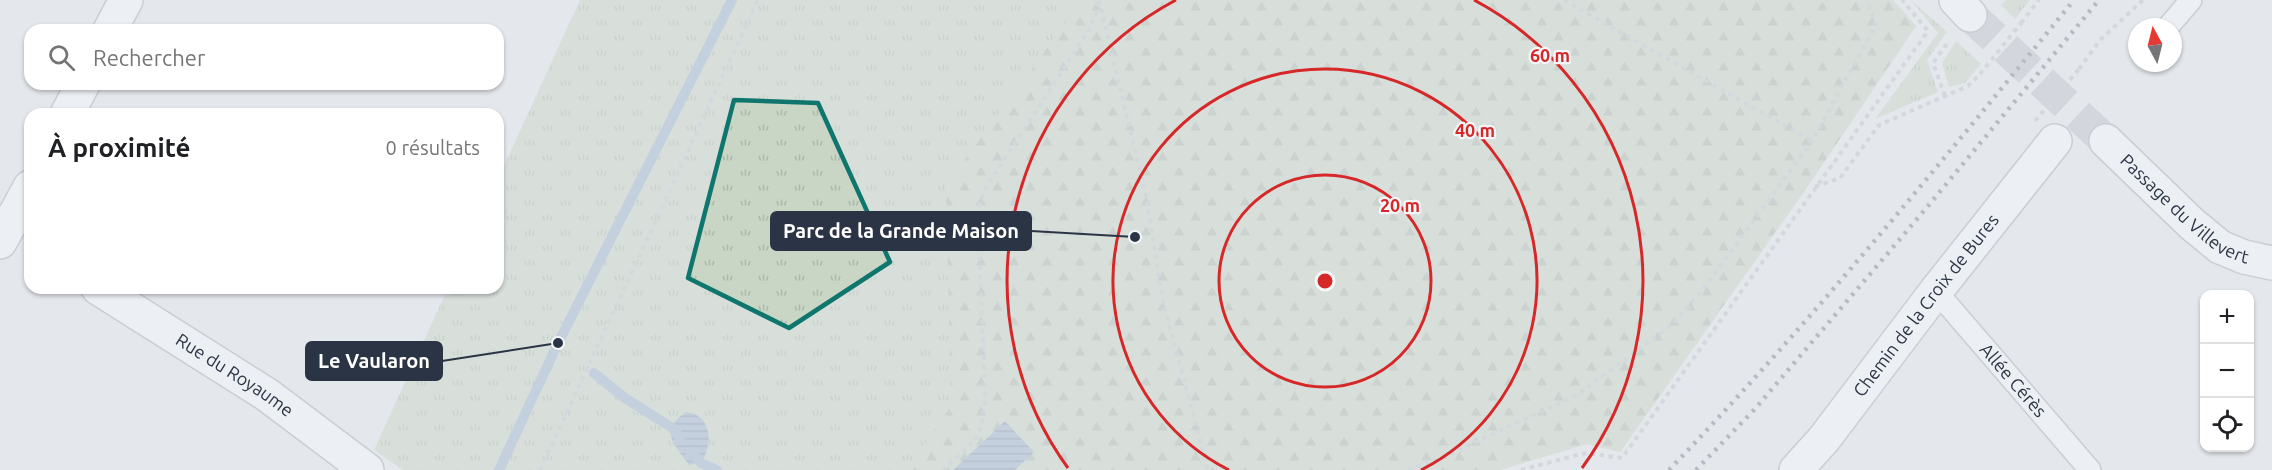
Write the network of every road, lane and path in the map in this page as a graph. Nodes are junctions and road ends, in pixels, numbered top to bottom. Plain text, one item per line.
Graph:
1 (126, 0) edge
2 (758, 0) edge
3 (1099, 0) edge
4 (1564, 0) edge
5 (1867, 0) edge
6 (1902, 0) edge
7 (2039, 0) edge
8 (2143, 0) edge
9 (2191, 0) edge
10 (1960, 17) edge
11 (2176, 18) edge
12 (113, 24) edge
13 (79, 90) edge
14 (1945, 96) junction
15 (70, 108) edge
16 (2045, 131) joint
17 (1812, 141) junction
18 (2106, 141) tunnel mouth
19 (1814, 187) junction
20 (24, 204) edge
21 (12, 239) edge
22 (2272, 263) edge
23 (1936, 291) junction
24 (108, 294) edge
25 (367, 470) edge
26 (540, 470) edge
27 (942, 470) edge
28 (1208, 470) edge
29 (1408, 470) edge
30 (1521, 470) edge
31 (1796, 470) edge
32 (2090, 470) edge

1 - 12 street
2 - 26 path
3 - 27 path
3 - 28 path
4 - 17 path
5 - 17 path
6 - 19 path
7 - 14 path, bridge
8 - 16 path, bridge
9 - 11 lane
10 - 14 path
13 - 15 street
14 - 19 path
16 - 23 street, Chemin de la Croix de Bures
17 - 29 path
18 - 22 street, Passage du Villevert
19 - 30 path
20 - 21 street
23 - 31 street, Chemin de la Croix de Bures
23 - 32 lane, Allée Cérès
24 - 25 street, Rue du Royaume

